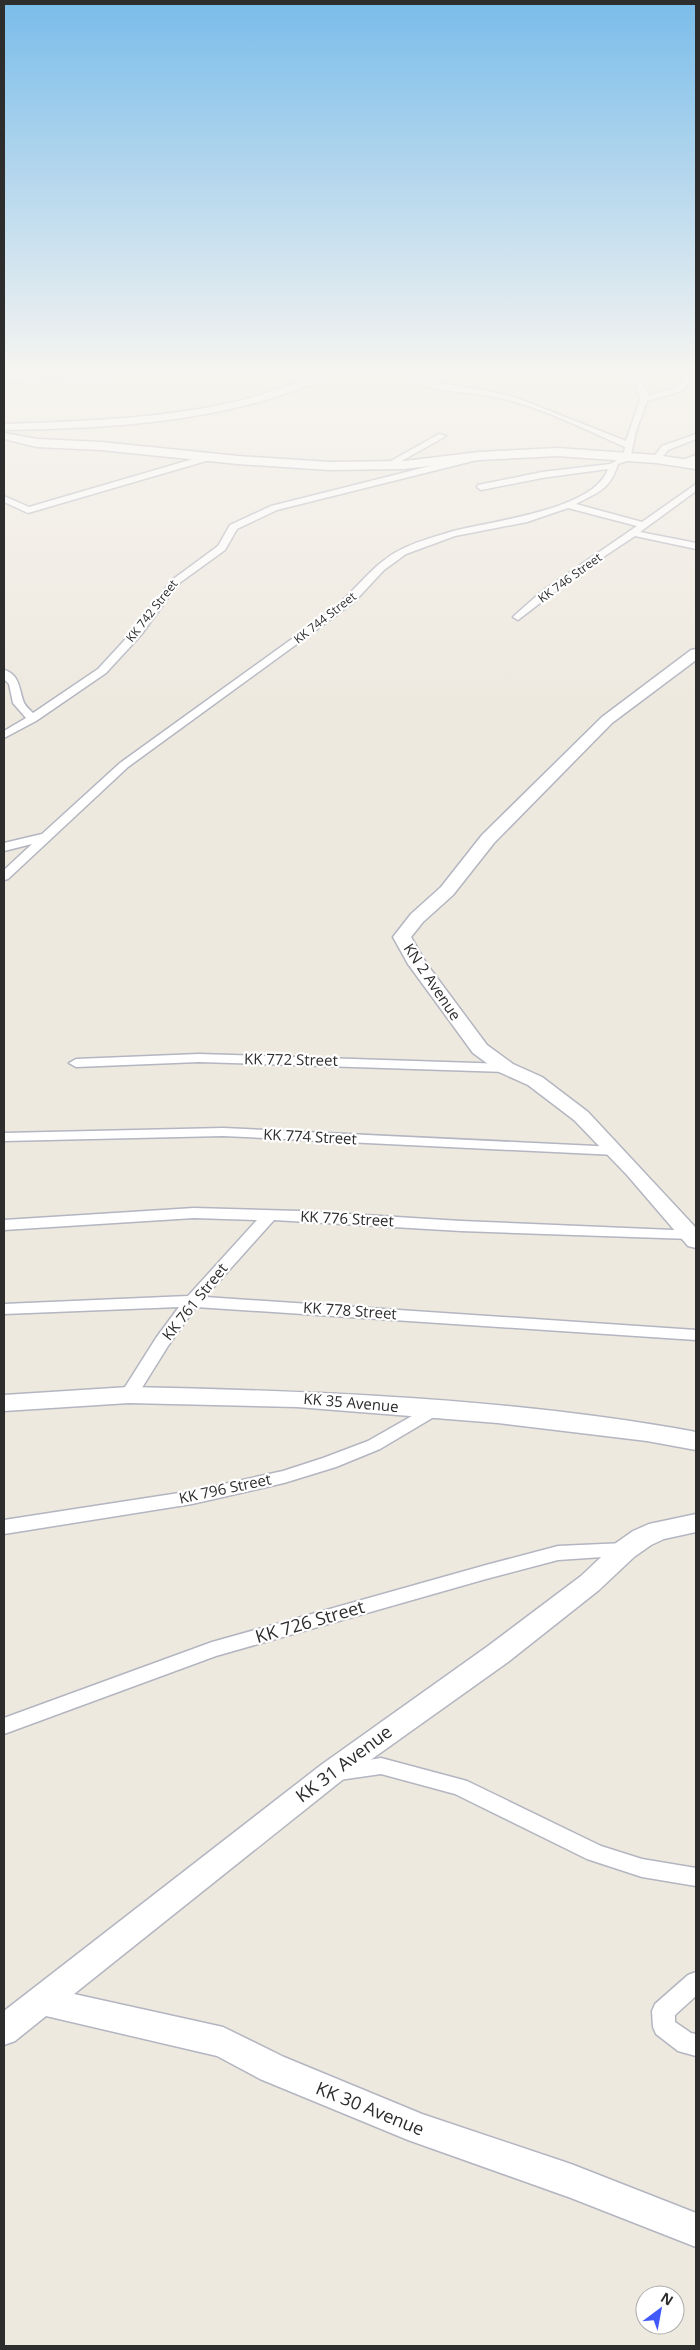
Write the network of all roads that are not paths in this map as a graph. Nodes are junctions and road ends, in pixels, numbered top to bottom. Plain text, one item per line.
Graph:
1 (112, 486) edge
2 (362, 486) edge
3 (603, 486) edge
4 (696, 488) edge
5 (4, 499) edge
6 (568, 505) junction
7 (644, 524) junction
8 (633, 533) junction
9 (696, 546) edge
10 (518, 617) dead end
11 (696, 653) edge
12 (4, 673) edge
13 (32, 719) junction
14 (4, 735) edge
15 (47, 837) junction
16 (4, 847) edge
17 (4, 876) edge
18 (76, 1063) dead end
19 (506, 1068) junction
20 (4, 1137) edge
21 (616, 1151) junction
22 (269, 1216) junction
23 (4, 1225) edge
24 (694, 1237) edge
25 (192, 1301) junction
26 (4, 1309) edge
27 (696, 1335) edge
28 (129, 1395) junction
29 (4, 1402) edge
30 (434, 1410) junction
31 (696, 1441) edge
32 (696, 1522) edge
33 (4, 1526) edge
34 (625, 1550) junction
35 (4, 1726) edge
36 (331, 1773) junction
37 (696, 1876) edge
38 (696, 1982) edge
39 (42, 2001) junction
40 (4, 2030) edge
41 (696, 2045) edge
42 (696, 2230) edge

1 - 5 street
2 - 13 street, KK 742 Street
3 - 6 street, KK 744 Street
4 - 7 street, KK 746 Street
6 - 7 street
6 - 15 street, KK 744 Street
7 - 8 street, KK 746 Street
8 - 9 street
8 - 10 street, KK 746 Street
11 - 19 street, KN 2 Avenue
12 - 13 street
13 - 14 street, KK 742 Street
15 - 16 street
15 - 17 street, KK 744 Street
18 - 19 street, KK 772 Street
19 - 21 street, KN 2 Avenue
20 - 21 street, KK 774 Street
21 - 24 street, KN 2 Avenue
22 - 23 street, KK 776 Street
22 - 24 street, KK 776 Street
22 - 25 street, KK 761 Street
25 - 26 street, KK 778 Street
25 - 27 street, KK 778 Street
25 - 28 street, KK 761 Street
28 - 29 street, KK 35 Avenue
28 - 30 street, KK 35 Avenue
30 - 31 street, KK 35 Avenue
30 - 33 street, KK 796 Street
32 - 34 street, KK 31 Avenue
34 - 35 street, KK 726 Street
34 - 36 street, KK 31 Avenue
36 - 37 street
36 - 39 street, KK 31 Avenue
38 - 41 street
39 - 40 street, KK 31 Avenue
39 - 42 street, KK 30 Avenue

